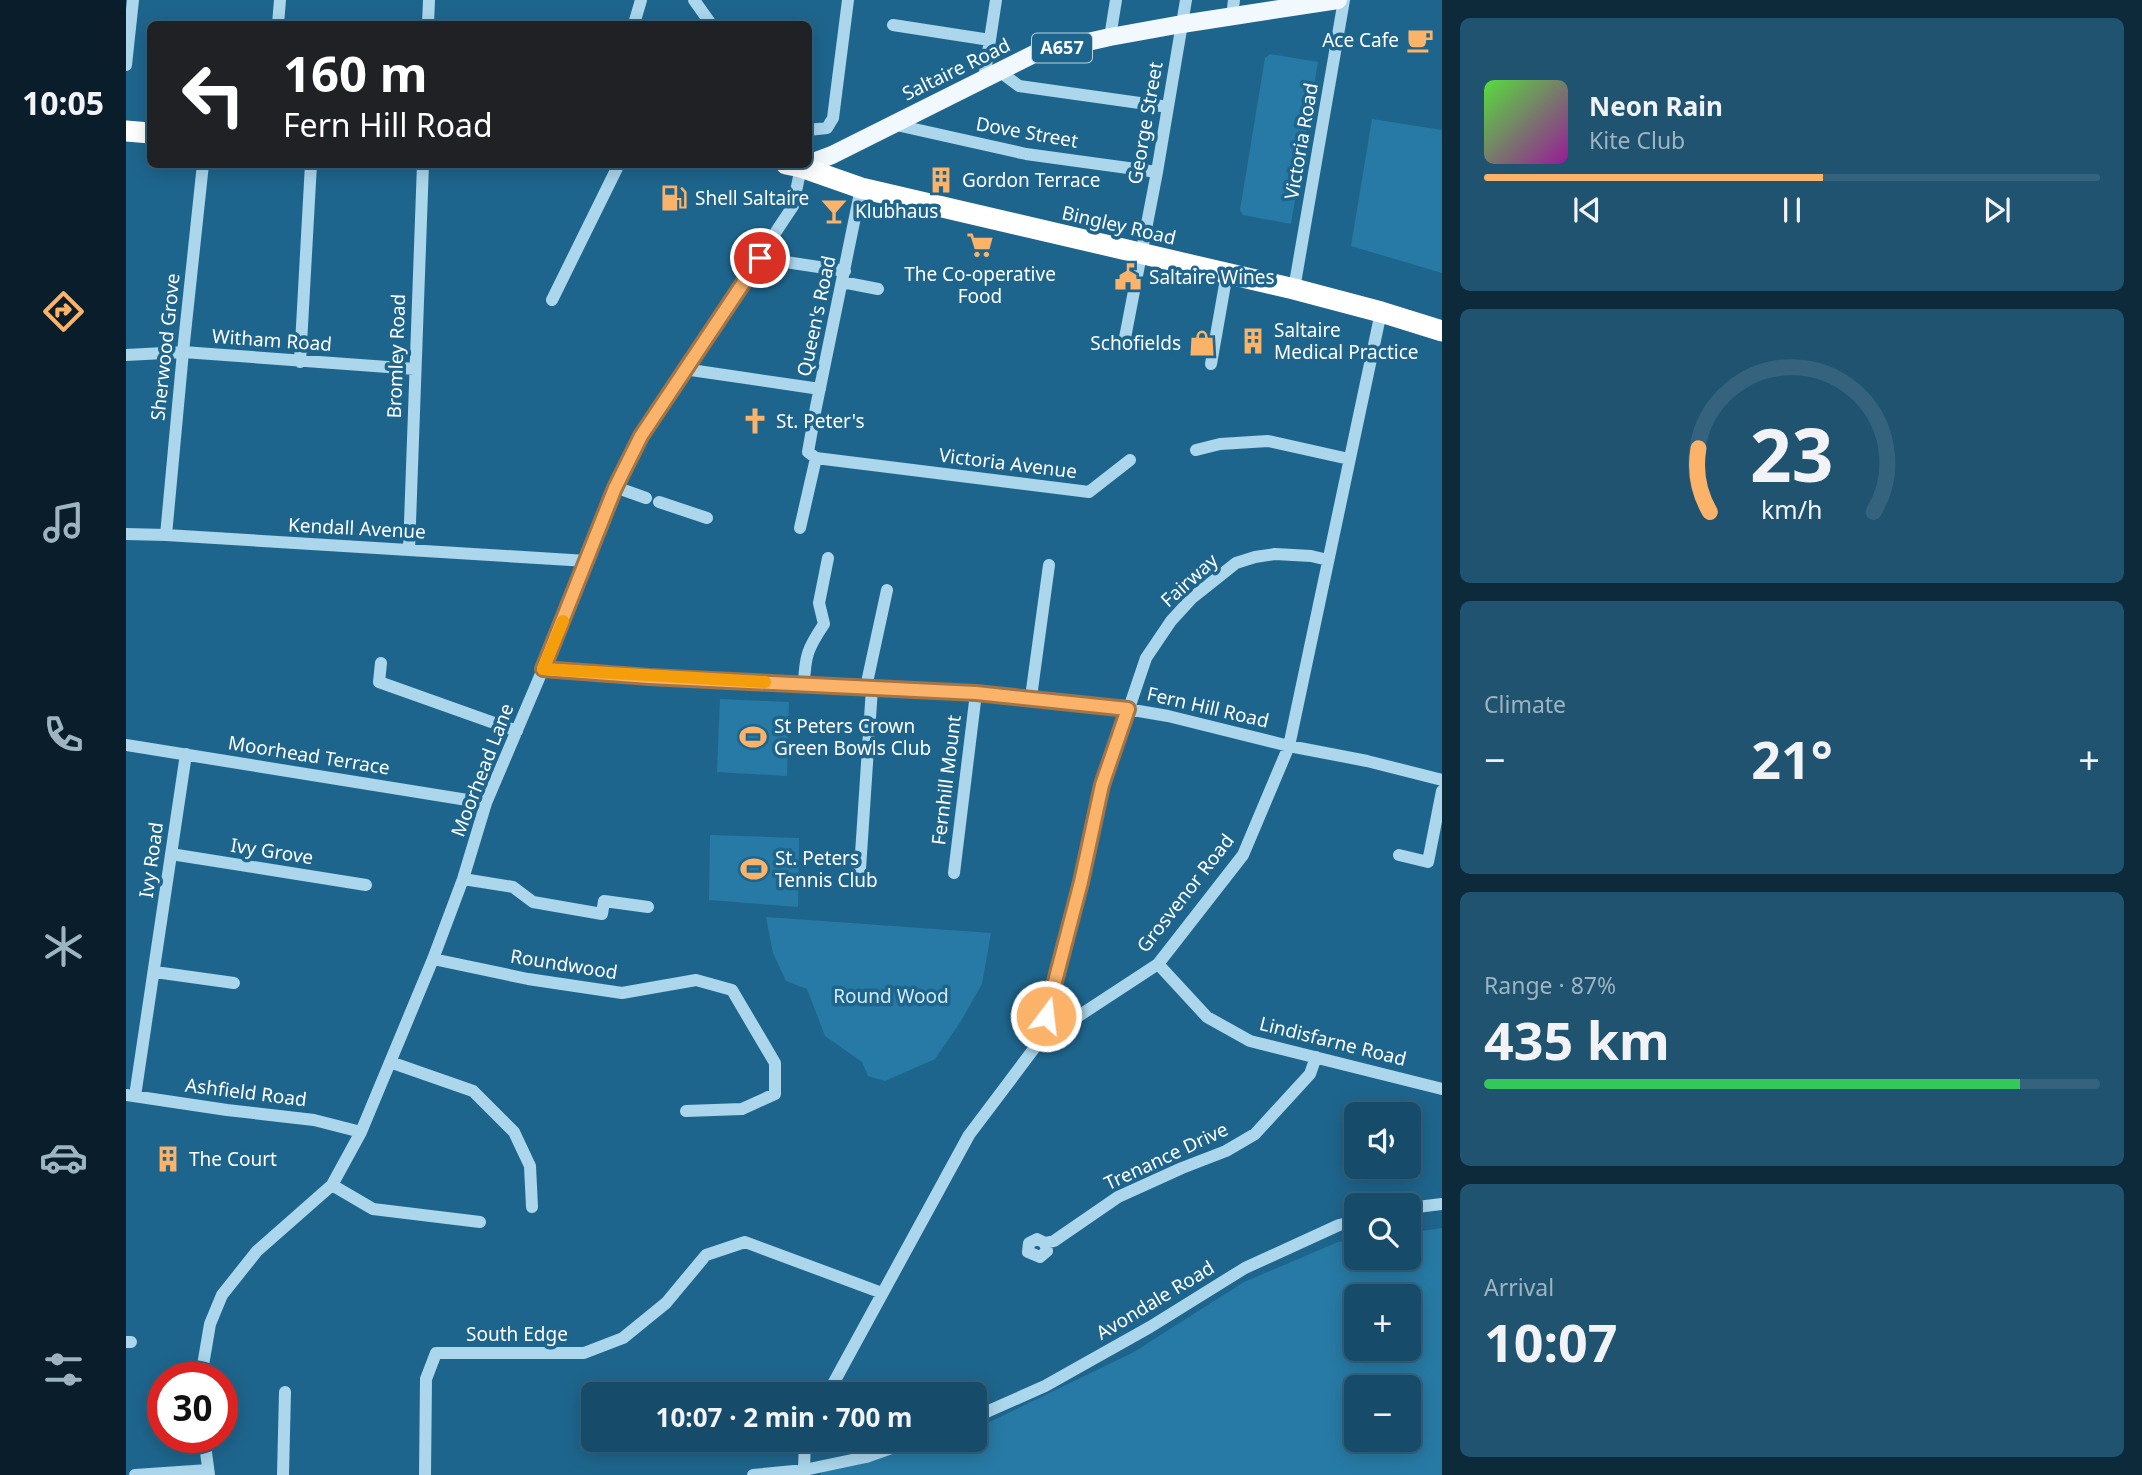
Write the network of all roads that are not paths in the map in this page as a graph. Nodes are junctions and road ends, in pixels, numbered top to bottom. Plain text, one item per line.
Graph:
1 (133, 0) edge
2 (280, 0) edge
3 (429, 0) edge
4 (641, 0) edge
5 (694, 0) edge
6 (848, 0) edge
7 (996, 0) edge
8 (1116, 0) edge
9 (1186, 0) edge
10 (1338, 0) edge
11 (1344, 0) edge
12 (1291, 3) edge
13 (1233, 8) edge
14 (278, 21) edge
15 (428, 21) edge
16 (635, 21) edge
17 (709, 21) edge
18 (1182, 24) junction
19 (893, 25) dead end
20 (1110, 37) junction
21 (990, 40) junction
22 (126, 65) edge
23 (992, 75) junction
24 (1168, 107) junction
25 (891, 124) junction
26 (126, 131) edge
27 (812, 131) edge
28 (147, 133) edge
29 (812, 161) edge
30 (203, 168) edge
31 (311, 168) edge
32 (423, 168) edge
33 (617, 168) edge
34 (800, 168) edge
35 (809, 168) edge
36 (1157, 172) junction
37 (861, 188) junction
38 (1142, 254) junction
39 (760, 258) junction
40 (1227, 273) junction
41 (843, 277) junction
42 (878, 289) dead end
43 (1294, 289) junction
44 (552, 300) dead end
45 (1381, 312) junction
46 (1442, 331) edge
47 (1124, 343) dead end
48 (183, 352) junction
49 (126, 355) edge
50 (300, 362) junction
51 (1211, 364) dead end
52 (415, 369) junction
53 (684, 369) junction
54 (820, 389) junction
55 (1196, 450) dead end
56 (812, 455) junction
57 (1349, 459) junction
58 (1130, 460) dead end
59 (615, 488) junction
60 (707, 518) dead end
61 (800, 528) dead end
62 (126, 534) edge
63 (166, 534) junction
64 (409, 550) junction
65 (828, 558) dead end
66 (1328, 560) junction
67 (587, 561) junction
68 (1049, 565) dead end
69 (887, 590) dead end
70 (381, 663) dead end
71 (543, 669) junction
72 (804, 684) junction
73 (869, 688) junction
74 (976, 693) junction
75 (1031, 697) junction
76 (1128, 709) junction
77 (517, 730) junction
78 (126, 745) edge
79 (1289, 746) junction
80 (186, 754) junction
81 (1442, 780) edge
82 (1442, 791) edge
83 (486, 803) junction
84 (171, 854) junction
85 (1399, 855) dead end
86 (860, 869) dead end
87 (954, 873) dead end
88 (463, 879) junction
89 (366, 885) dead end
90 (648, 907) dead end
91 (433, 959) junction
92 (1158, 964) junction
93 (155, 972) junction
94 (234, 983) dead end
95 (1039, 1042) junction
96 (1316, 1057) junction
97 (390, 1062) junction
98 (1442, 1089) edge
99 (131, 1096) edge
100 (686, 1111) dead end
101 (361, 1132) junction
102 (332, 1185) junction
103 (1442, 1204) edge
104 (532, 1207) dead end
105 (1421, 1207) edge
106 (481, 1222) dead end
107 (1344, 1224) edge
108 (1045, 1244) dead end
109 (882, 1293) junction
110 (204, 1362) edge
111 (834, 1382) edge
112 (285, 1392) dead end
113 (987, 1412) edge
114 (805, 1452) edge
115 (880, 1452) edge
116 (206, 1453) edge
117 (804, 1470) junction
118 (209, 1472) edge
119 (135, 1475) edge
120 (283, 1475) edge
121 (425, 1475) edge
122 (753, 1475) edge

1 - 22 street
2 - 14 street
3 - 15 street
4 - 16 street
5 - 17 street
6 - 27 street
7 - 21 street
8 - 20 street
9 - 18 street, George Street
10 - 12 main road, Saltaire Road / A657
11 - 43 street, Victoria Road
12 - 13 main road, Saltaire Road / A657
13 - 18 main road, Saltaire Road / A657
18 - 20 main road, Saltaire Road / A657
18 - 24 street, George Street
19 - 21 street
20 - 23 main road, Saltaire Road / A657
21 - 23 street
23 - 24 street
23 - 25 main road, Saltaire Road / A657
24 - 36 street, George Street
25 - 29 main road, Saltaire Road / A657
25 - 36 street, Dove Street
26 - 28 highway
30 - 48 street, Sherwood Grove
31 - 50 street
32 - 52 street, Bromley Road
33 - 44 street
34 - 39 street, Moorhead Lane
35 - 37 highway, Bingley Road
36 - 38 street, George Street
37 - 38 highway, Bingley Road
37 - 41 street, Queen's Road
38 - 40 highway, Bingley Road
38 - 47 street, George Street
39 - 41 street
39 - 53 street, Moorhead Lane
40 - 43 highway, Bingley Road
40 - 51 street
41 - 42 street
41 - 54 street, Queen's Road
43 - 45 highway, Bingley Road
45 - 46 highway, Bingley Road
45 - 57 street, Grosvenor Road
48 - 49 street, Witham Road
48 - 50 street, Witham Road
48 - 63 street, Sherwood Grove
50 - 52 street, Witham Road
52 - 64 street, Bromley Road
53 - 54 street
53 - 59 street, Moorhead Lane
54 - 56 street, Queen's Road
55 - 57 street
56 - 58 street, Victoria Avenue
56 - 61 street, Queen's Road
57 - 66 street, Grosvenor Road
59 - 60 street
59 - 67 street, Moorhead Lane
62 - 63 street, Kendall Avenue
63 - 64 street, Kendall Avenue
64 - 67 street, Kendall Avenue
65 - 72 street
66 - 76 street, Fairway
66 - 79 street, Grosvenor Road
67 - 71 street, Moorhead Lane
68 - 75 street
69 - 73 street
70 - 77 street
71 - 72 street, Fern Hill Road
71 - 77 street, Moorhead Lane
72 - 73 street, Fern Hill Road
73 - 74 street, Fern Hill Road
73 - 86 street
74 - 75 street, Fern Hill Road
74 - 87 street, Fernhill Mount
75 - 76 street, Fern Hill Road
76 - 79 street, Fern Hill Road
76 - 95 street, Fairway
77 - 83 street, Moorhead Lane
78 - 80 street, Moorhead Terrace
79 - 81 street, Fern Hill Road
79 - 92 street, Grosvenor Road
80 - 83 street, Moorhead Terrace
80 - 84 street, Ivy Road
82 - 85 street
83 - 88 street, Moorhead Lane
84 - 89 street, Ivy Grove
84 - 93 street, Ivy Road
88 - 90 street
88 - 91 street, Moorhead Lane
91 - 97 street, Moorhead Lane
91 - 100 street, Roundwood
92 - 95 street, Grosvenor Road
92 - 96 street, Lindisfarne Road
93 - 94 street
93 - 99 street, Ivy Road
95 - 109 street, Grosvenor Road
96 - 98 street, Lindisfarne Road
96 - 108 street, Trenance Drive
97 - 101 street, Moorhead Lane
97 - 104 street
99 - 101 street, Ashfield Road
101 - 102 street, Moorhead Lane
102 - 106 street
102 - 110 street, Moorhead Lane
103 - 105 street
107 - 113 street, Avondale Road
109 - 111 street, Grosvenor Road
109 - 121 street, South Edge
112 - 120 street
114 - 117 street
115 - 117 street
116 - 118 street
117 - 122 street
118 - 119 street

